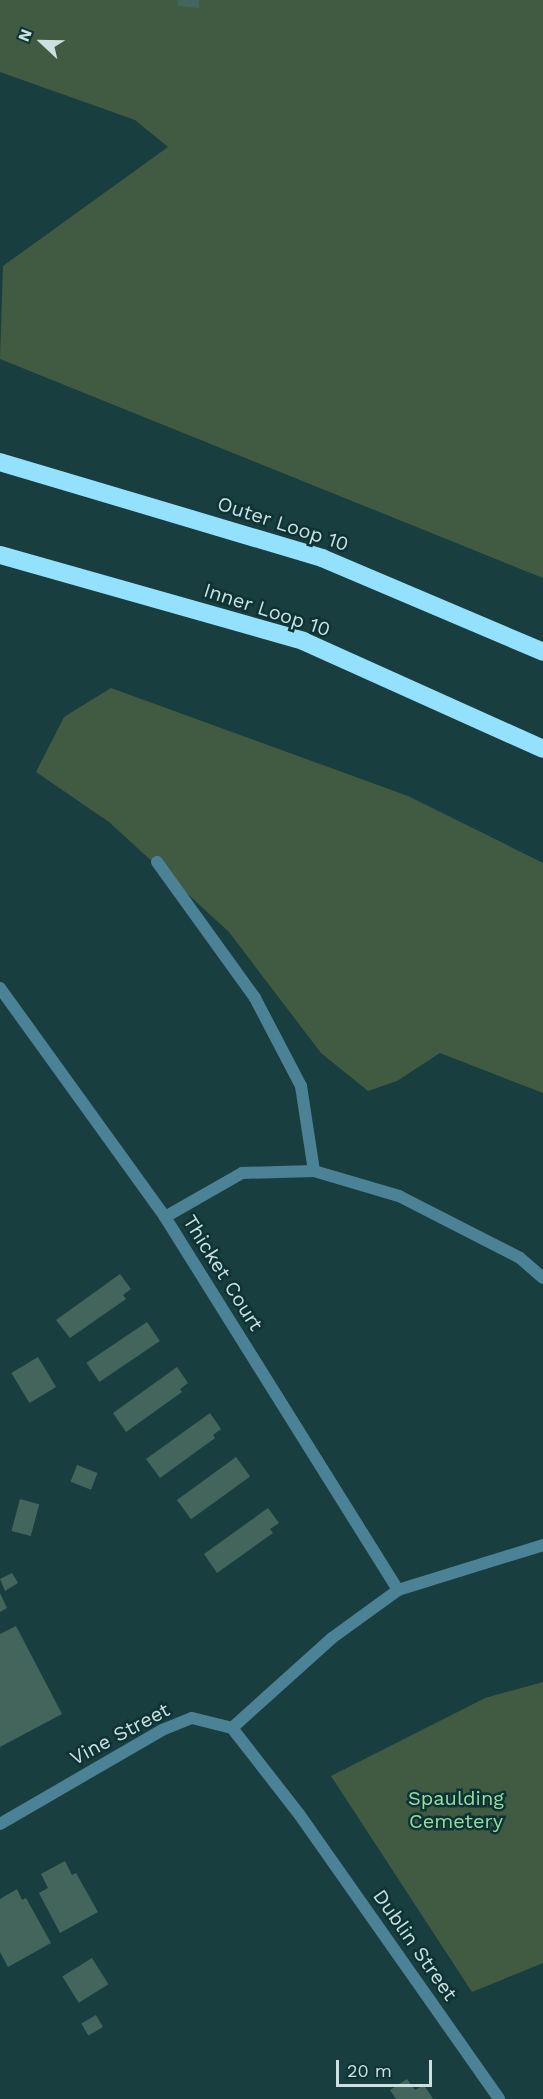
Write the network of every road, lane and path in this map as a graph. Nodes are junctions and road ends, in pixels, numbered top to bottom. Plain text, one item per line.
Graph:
1 (0, 462) edge
2 (0, 555) edge
3 (543, 652) edge
4 (543, 749) edge
5 (157, 862) dead end
6 (0, 988) edge
7 (314, 1171) junction
8 (165, 1217) junction
9 (543, 1278) edge
10 (543, 1545) edge
11 (398, 1590) junction
12 (232, 1728) junction
13 (0, 1824) edge
14 (499, 2099) edge

1 - 3 highway, Outer Loop 10
2 - 4 highway, Inner Loop 10
5 - 7 street
6 - 8 street, Thicket Court
7 - 8 street
7 - 9 street
8 - 11 street, Thicket Court
10 - 11 street
11 - 12 street
12 - 13 street, Vine Street
12 - 14 street, Dublin Street

